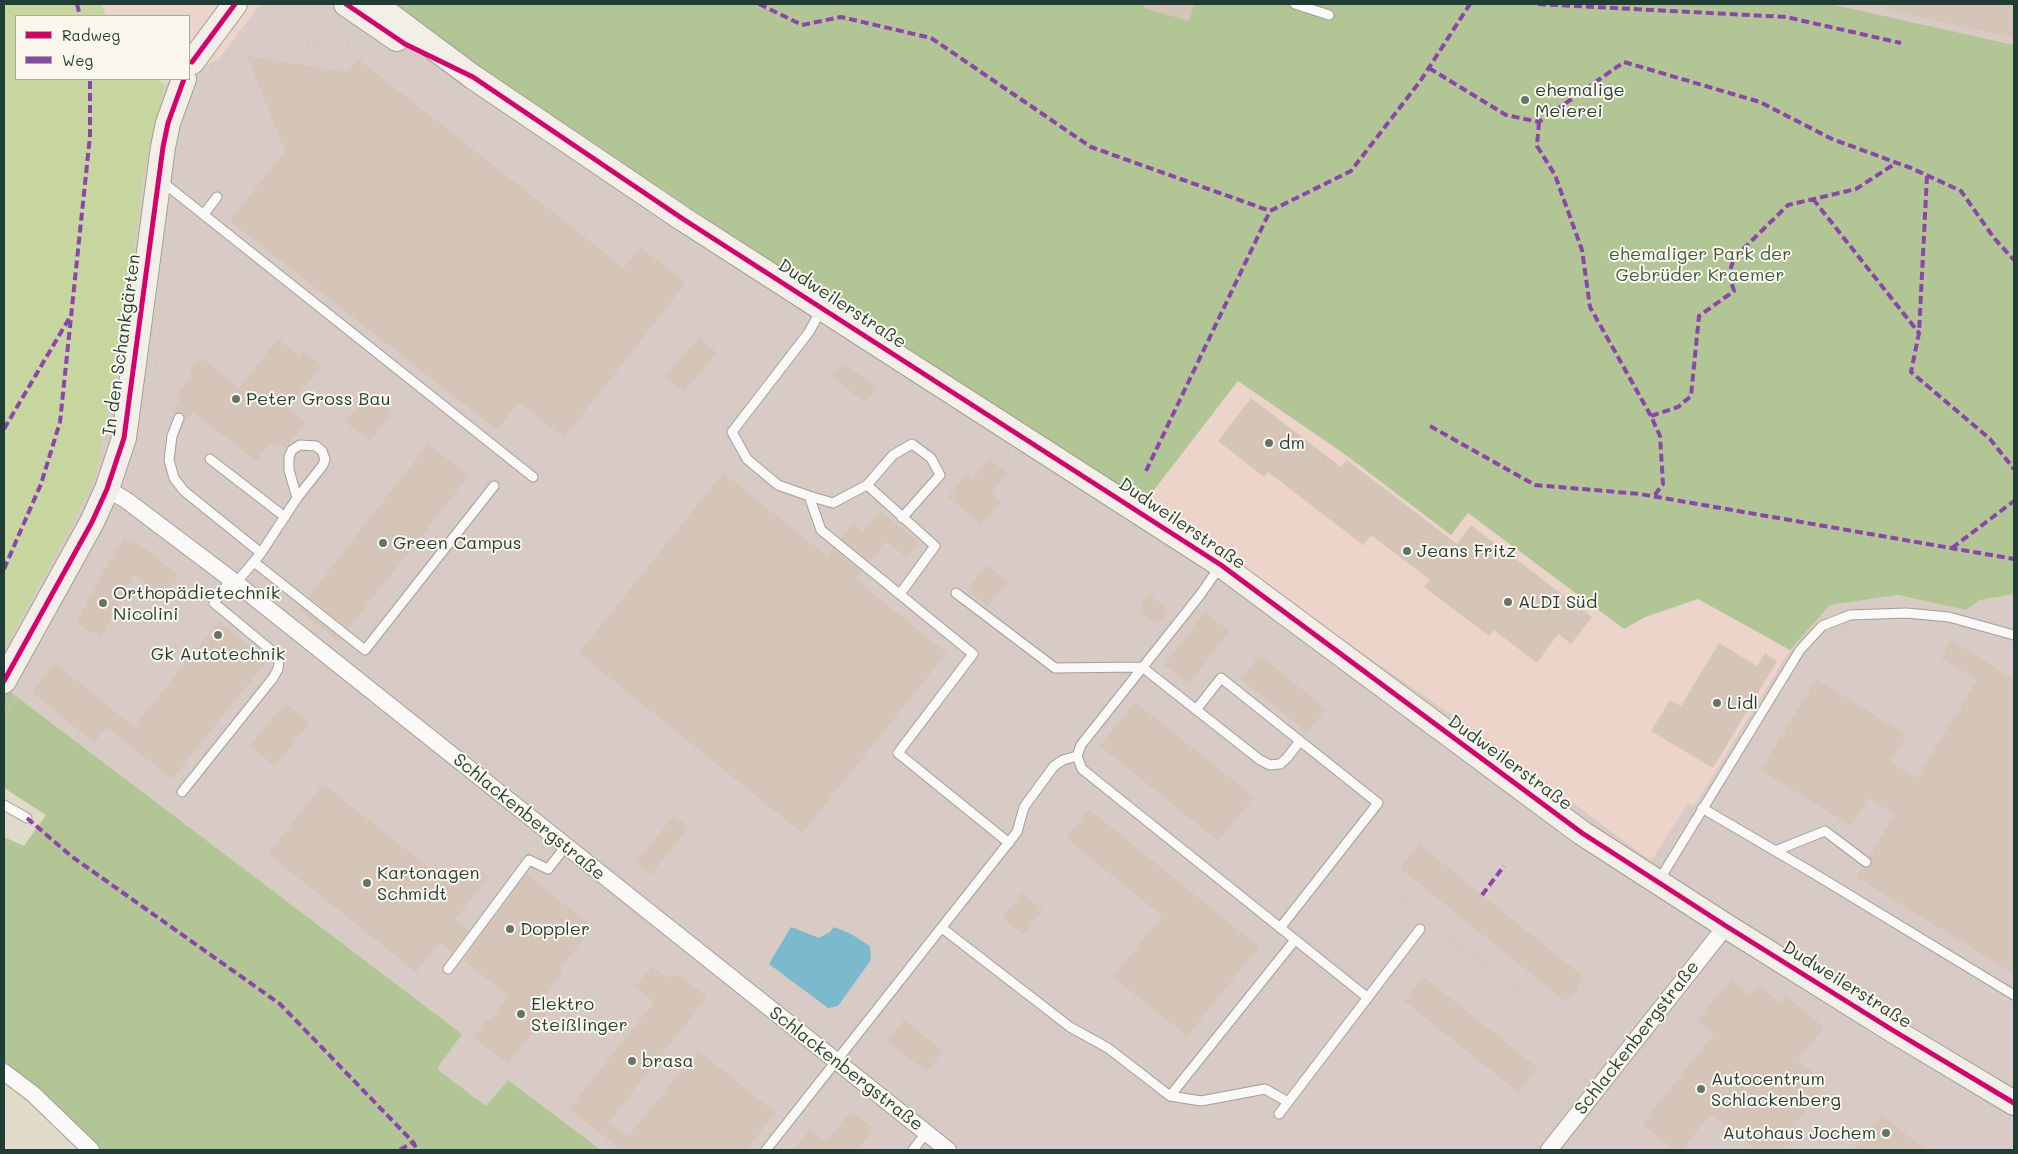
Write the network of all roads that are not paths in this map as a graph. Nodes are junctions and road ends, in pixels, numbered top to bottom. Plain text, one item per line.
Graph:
1 (218, 4) edge
2 (235, 4) edge
3 (346, 4) edge
4 (360, 4) edge
5 (374, 4) edge
6 (1295, 4) edge
7 (1329, 15) dead end
8 (411, 32) junction
9 (194, 69) edge
10 (472, 77) junction
11 (189, 80) edge
12 (159, 179) junction
13 (217, 197) dead end
14 (204, 214) junction
15 (822, 308) junction
16 (179, 418) dead end
17 (210, 459) dead end
18 (533, 477) dead end
19 (867, 485) junction
20 (494, 486) dead end
21 (107, 489) junction
22 (809, 496) junction
23 (297, 498) junction
24 (285, 517) junction
25 (902, 518) junction
26 (261, 554) junction
27 (254, 562) junction
28 (1221, 565) junction
29 (234, 581) junction
30 (956, 593) dead end
31 (900, 594) junction
32 (2014, 635) edge
33 (1142, 667) junction
34 (4, 681) edge
35 (1196, 710) junction
36 (1300, 741) junction
37 (1077, 756) junction
38 (182, 792) dead end
39 (4, 805) edge
40 (1702, 808) junction
41 (27, 818) dead end
42 (1009, 843) junction
43 (566, 846) junction
44 (1775, 851) junction
45 (1866, 862) dead end
46 (1658, 882) junction
47 (1726, 926) junction
48 (942, 928) junction
49 (1280, 928) junction
50 (1420, 930) dead end
51 (1295, 940) junction
52 (448, 969) dead end
53 (2014, 995) edge
54 (1368, 998) junction
55 (836, 1062) junction
56 (4, 1072) edge
57 (1170, 1096) junction
58 (1288, 1102) junction
59 (2014, 1104) edge
60 (1279, 1114) dead end
61 (926, 1133) junction
62 (91, 1150) edge
63 (766, 1150) edge
64 (913, 1150) edge
65 (948, 1150) edge
66 (1549, 1150) edge

1 - 9 main road, In den Schankgärten
2 - 9 main road, In den Schankgärten
3 - 10 main road, Dudweilerstraße
4 - 8 main road, Dudweilerstraße
5 - 8 main road, Dudweilerstraße
6 - 7 lane
8 - 10 main road, Dudweilerstraße
10 - 15 main road, Dudweilerstraße
11 - 12 main road, In den Schankgärten
12 - 14 lane
12 - 21 main road, In den Schankgärten
13 - 14 lane
14 - 18 lane
15 - 22 lane
15 - 28 main road, Dudweilerstraße
16 - 26 lane
17 - 24 lane
19 - 22 lane
19 - 25 lane
19 - 25 lane
20 - 27 lane
21 - 29 street, Schlackenbergstraße
21 - 34 main road, In den Schankgärten
22 - 31 lane
23 - 23 lane
23 - 24 lane
24 - 26 lane
25 - 31 lane
26 - 27 lane
27 - 29 lane
28 - 33 lane
28 - 46 main road, Dudweilerstraße
29 - 38 lane
29 - 43 street, Schlackenbergstraße
30 - 33 lane
31 - 42 lane
32 - 40 lane
33 - 35 lane
33 - 37 lane
35 - 36 lane
35 - 36 lane
36 - 49 lane
37 - 42 lane
37 - 49 lane
39 - 41 lane
40 - 44 lane
40 - 46 lane
42 - 48 lane
43 - 52 lane
43 - 55 street, Schlackenbergstraße
44 - 45 lane
44 - 53 lane
46 - 47 main road, Dudweilerstraße
47 - 59 main road, Dudweilerstraße
47 - 66 street, Schlackenbergstraße
48 - 55 lane
48 - 57 lane
49 - 51 lane
50 - 54 lane
51 - 54 lane
51 - 57 lane
54 - 58 lane
55 - 61 street, Schlackenbergstraße
55 - 63 lane
56 - 62 street
57 - 58 lane
58 - 60 lane
61 - 64 lane
61 - 65 street, Schlackenbergstraße

